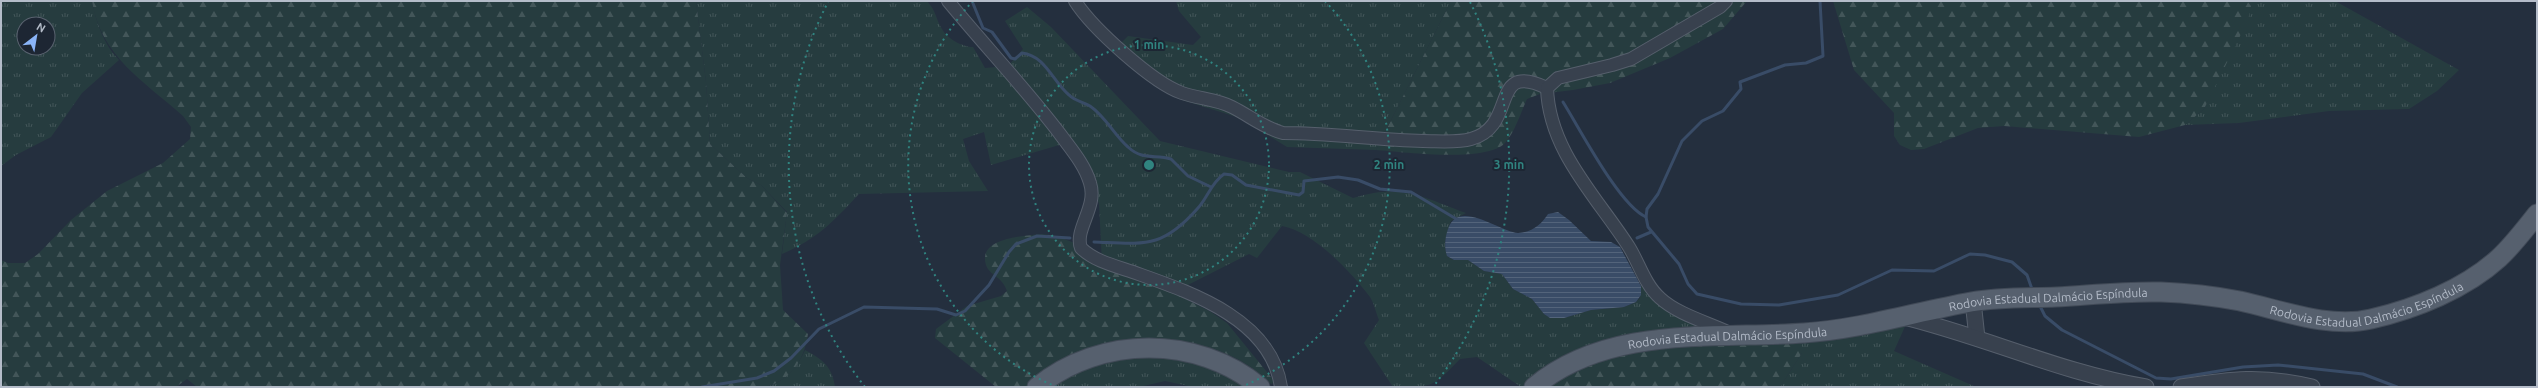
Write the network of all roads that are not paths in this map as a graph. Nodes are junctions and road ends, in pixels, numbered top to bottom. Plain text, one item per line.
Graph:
1 (948, 1) edge
2 (1075, 1) edge
3 (1726, 1) edge
4 (1547, 88) junction
5 (2537, 214) edge
6 (1973, 301) junction
7 (1904, 318) junction
8 (1735, 335) junction
9 (1977, 338) junction
10 (1037, 387) edge
11 (1260, 387) edge
12 (1281, 387) edge
13 (1534, 387) edge
14 (2146, 387) edge
15 (2181, 387) edge
16 (2312, 387) edge

1 - 12 street
2 - 4 street
3 - 4 street
4 - 8 street
5 - 6 main road, Rodovia Estadual Dalmácio Espíndula
6 - 7 main road, Rodovia Estadual Dalmácio Espíndula
6 - 9 street
7 - 8 main road, Rodovia Estadual Dalmácio Espíndula
7 - 9 street
8 - 13 main road, Rodovia Estadual Dalmácio Espíndula
9 - 14 street
10 - 11 main road
15 - 16 street

